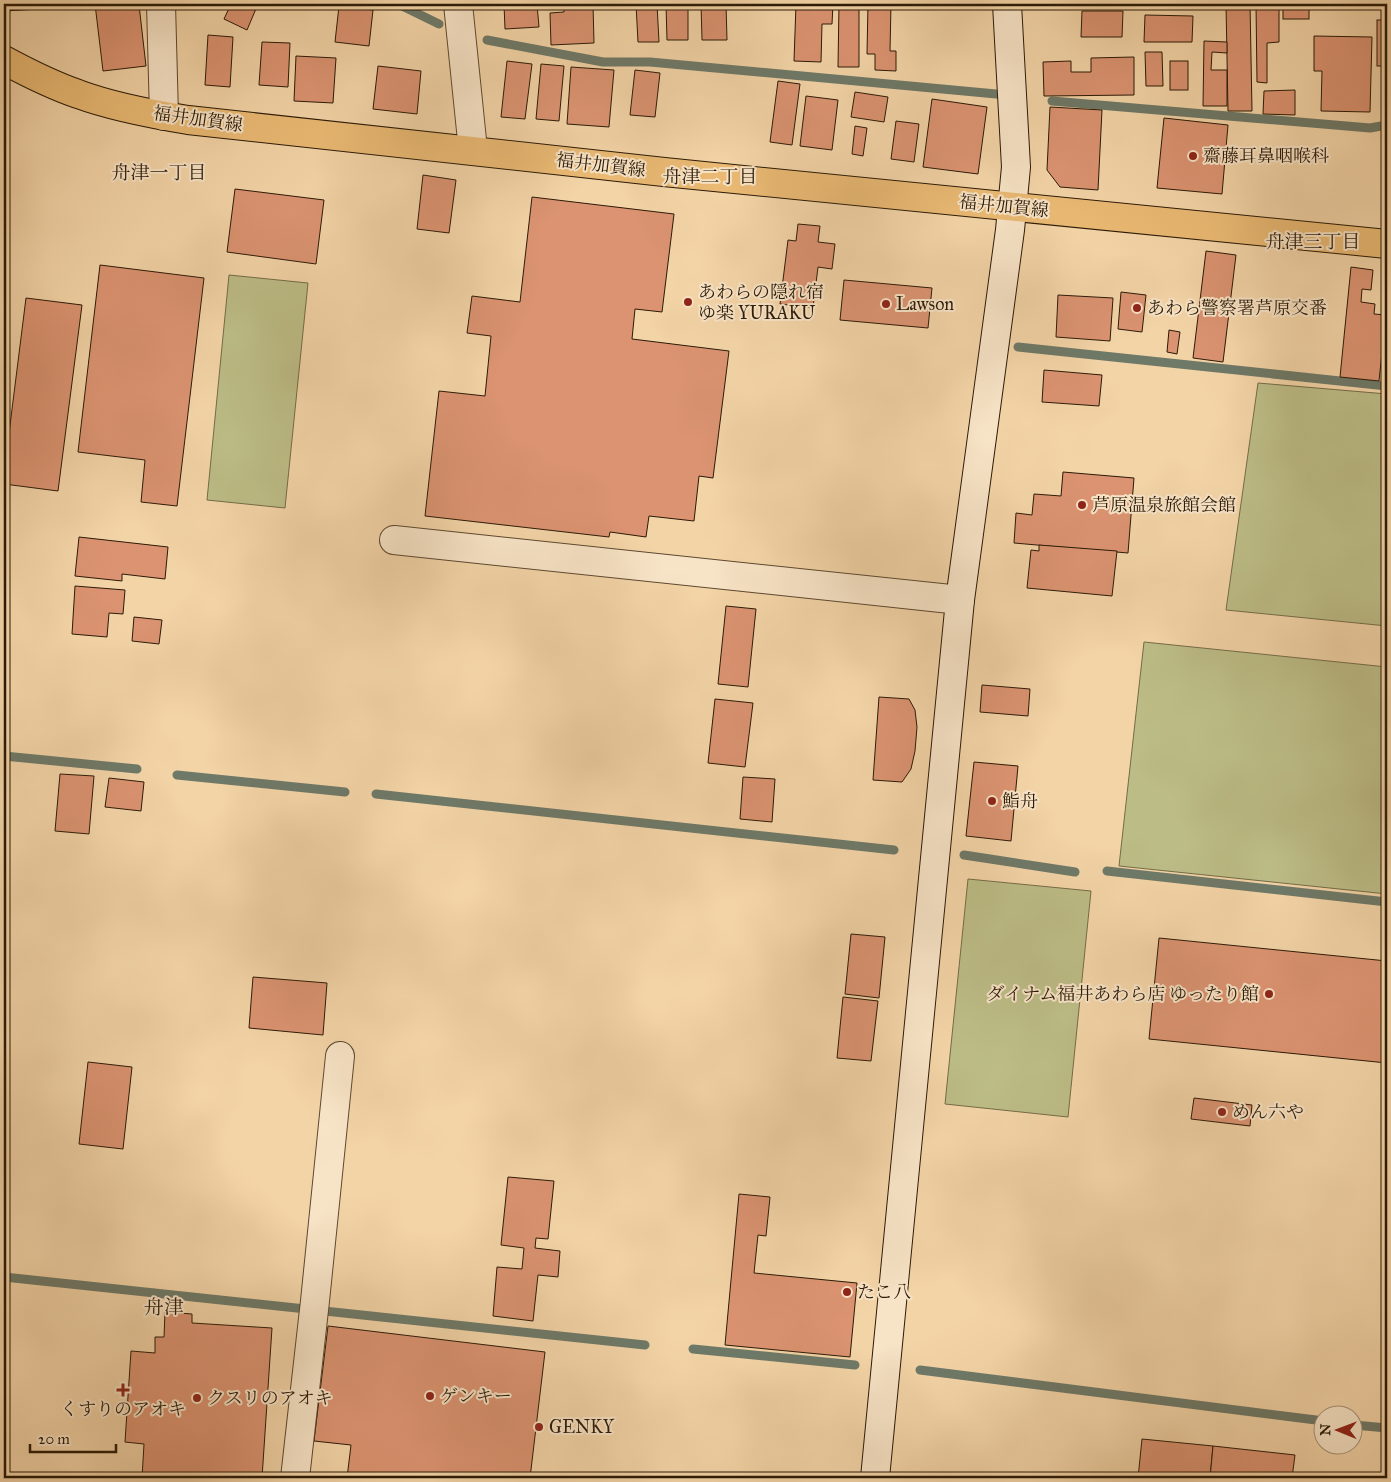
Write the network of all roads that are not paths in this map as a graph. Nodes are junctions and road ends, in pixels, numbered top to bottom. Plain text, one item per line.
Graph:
1 (160, 4) edge
2 (458, 4) edge
3 (1007, 4) edge
4 (4, 60) edge
5 (164, 116) junction
6 (473, 150) junction
7 (1012, 207) junction
8 (1387, 244) edge
9 (394, 540) dead end
10 (960, 600) junction
11 (340, 1056) dead end
12 (294, 1478) edge
13 (875, 1478) edge

1 - 5 street
2 - 6 street
3 - 7 street
4 - 5 main road, 福井加賀線
5 - 6 main road, 福井加賀線
6 - 7 main road, 福井加賀線
7 - 8 main road, 福井加賀線
7 - 10 street
9 - 10 street
10 - 13 street
11 - 12 street

